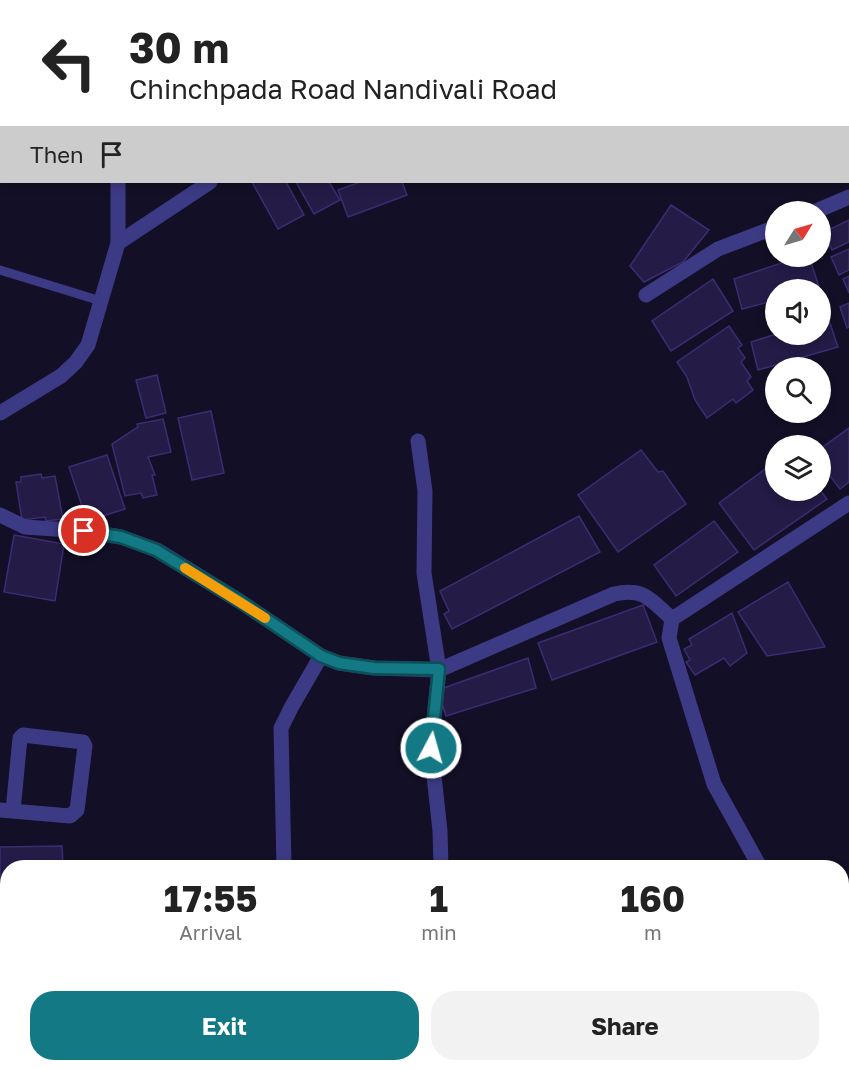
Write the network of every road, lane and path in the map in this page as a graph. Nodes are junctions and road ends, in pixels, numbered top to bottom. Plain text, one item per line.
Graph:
1 (118, 183) edge
2 (208, 183) edge
3 (849, 197) edge
4 (831, 205) edge
5 (765, 231) edge
6 (118, 243) junction
7 (0, 270) edge
8 (646, 295) dead end
9 (101, 302) junction
10 (0, 412) edge
11 (418, 441) dead end
12 (849, 503) edge
13 (0, 515) edge
14 (672, 619) junction
15 (321, 656) junction
16 (439, 669) junction
17 (7, 811) edge
18 (284, 860) edge
19 (441, 860) edge
20 (756, 860) edge

1 - 6 street
2 - 6 street
3 - 4 street
5 - 8 street
6 - 9 street
7 - 9 lane
9 - 10 street
11 - 16 street
12 - 14 street
13 - 15 street
14 - 16 street
14 - 20 street
15 - 16 street
15 - 18 street
16 - 19 street
17 - 17 street

